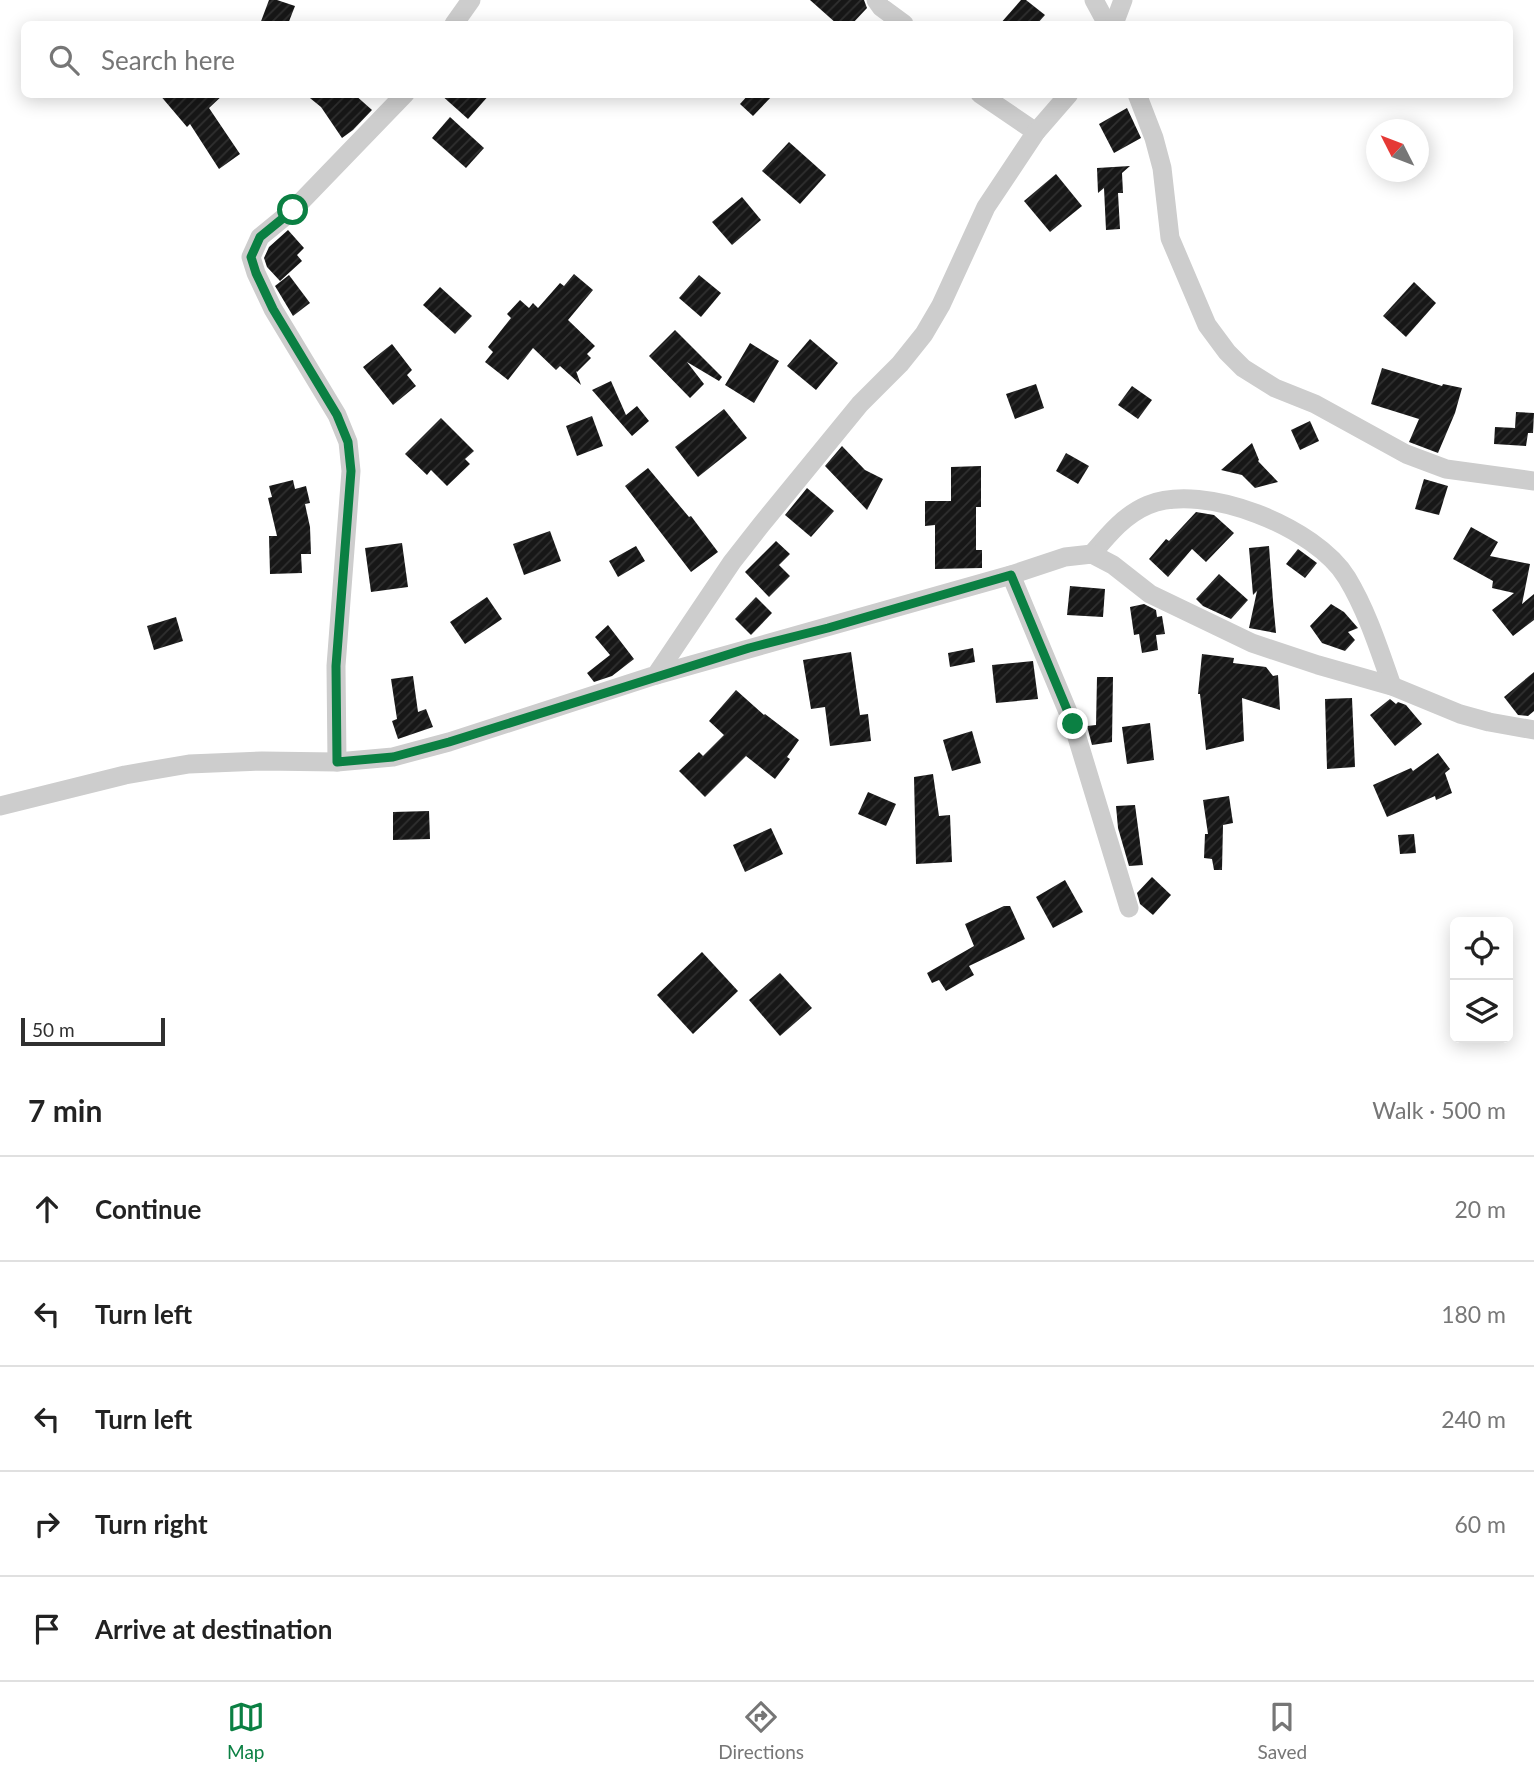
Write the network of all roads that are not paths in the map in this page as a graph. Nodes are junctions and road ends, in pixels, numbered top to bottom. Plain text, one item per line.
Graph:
1 (471, 0) edge
2 (876, 0) edge
3 (1094, 0) edge
4 (1123, 0) edge
5 (456, 21) edge
6 (900, 21) edge
7 (1105, 21) edge
8 (1115, 21) edge
9 (401, 98) edge
10 (986, 98) edge
11 (1065, 98) edge
12 (1139, 98) edge
13 (1035, 132) junction
14 (1534, 481) edge
15 (1092, 554) junction
16 (1011, 575) junction
17 (656, 675) junction
18 (1392, 686) junction
19 (1534, 730) edge
20 (337, 762) junction
21 (0, 806) edge
22 (1129, 908) dead end

1 - 5 street
2 - 6 street
3 - 7 street
4 - 8 street
9 - 20 street
10 - 13 street
11 - 13 street
12 - 14 street
13 - 17 street
15 - 16 street
15 - 18 street
15 - 18 street
16 - 17 street
16 - 22 street
17 - 20 street
18 - 19 street
20 - 21 street

